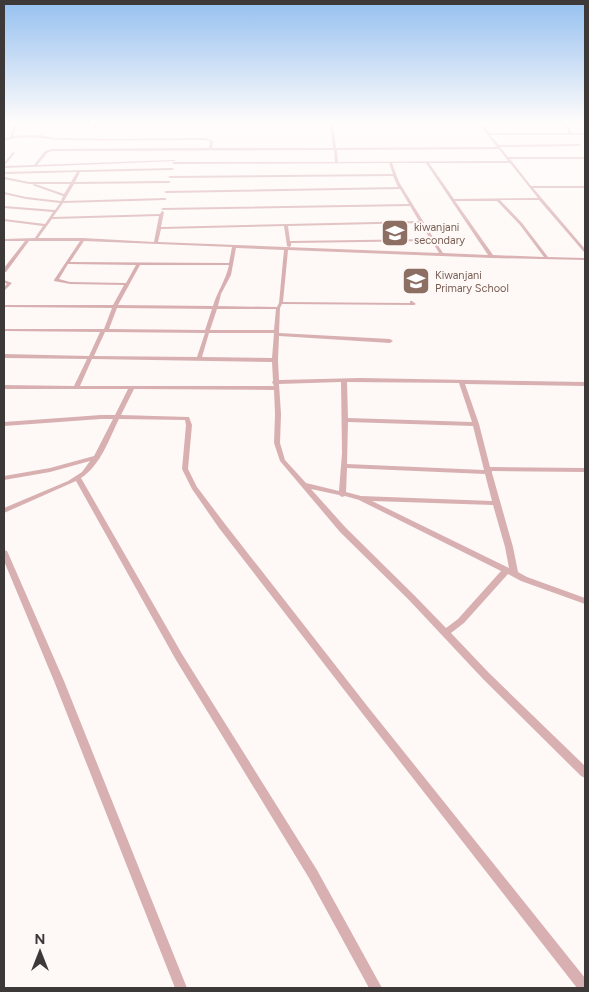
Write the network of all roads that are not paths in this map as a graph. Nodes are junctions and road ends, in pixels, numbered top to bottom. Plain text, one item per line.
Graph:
1 (268, 168) edge
2 (392, 168) edge
3 (431, 168) edge
4 (515, 168) edge
5 (172, 169) joint
6 (79, 171) junction
7 (269, 174) junction
8 (394, 175) junction
9 (4, 176) edge
10 (170, 177) junction
11 (169, 182) junction
12 (30, 183) junction
13 (72, 183) junction
14 (530, 187) junction
15 (585, 187) edge
16 (402, 188) junction
17 (166, 192) junction
18 (4, 193) edge
19 (66, 196) junction
20 (165, 199) junction
21 (540, 199) junction
22 (453, 200) junction
23 (498, 200) junction
24 (62, 202) junction
25 (412, 205) junction
26 (4, 207) edge
27 (164, 209) junction
28 (54, 211) junction
29 (161, 215) junction
30 (50, 218) junction
31 (4, 220) edge
32 (422, 222) junction
33 (46, 225) junction
34 (286, 225) junction
35 (159, 228) junction
36 (36, 238) junction
37 (83, 239) junction
38 (4, 240) edge
39 (28, 240) junction
40 (434, 240) junction
41 (289, 242) junction
42 (156, 243) junction
43 (579, 243) junction
44 (585, 243) edge
45 (234, 247) junction
46 (287, 249) junction
47 (585, 250) edge
48 (442, 255) junction
49 (492, 257) junction
50 (547, 258) junction
51 (585, 259) edge
52 (68, 263) junction
53 (139, 263) junction
54 (231, 264) junction
55 (4, 270) edge
56 (4, 281) edge
57 (127, 284) junction
58 (4, 290) edge
59 (412, 302) dead end
60 (4, 306) edge
61 (115, 306) junction
62 (279, 306) junction
63 (215, 308) junction
64 (4, 330) edge
65 (104, 331) junction
66 (209, 332) junction
67 (277, 333) junction
68 (390, 340) dead end
69 (4, 356) edge
70 (91, 358) junction
71 (199, 359) junction
72 (275, 360) junction
73 (344, 380) junction
74 (461, 381) junction
75 (585, 384) edge
76 (276, 385) junction
77 (4, 387) edge
78 (76, 388) junction
79 (130, 388) junction
80 (116, 416) junction
81 (345, 420) junction
82 (4, 424) edge
83 (476, 424) junction
84 (97, 457) junction
85 (344, 466) junction
86 (488, 470) junction
87 (585, 470) edge
88 (4, 478) edge
89 (78, 478) junction
90 (304, 485) junction
91 (342, 495) junction
92 (361, 498) junction
93 (495, 503) junction
94 (4, 511) edge
95 (4, 553) edge
96 (510, 572) junction
97 (585, 601) edge
98 (445, 634) junction
99 (585, 774) edge
100 (181, 988) edge
101 (376, 988) edge
102 (585, 988) edge

1 - 7 street
2 - 8 street
3 - 22 street
4 - 14 street
5 - 6 street
5 - 10 street
6 - 9 street
6 - 13 street
7 - 8 street
7 - 10 street
8 - 16 street
9 - 12 street
10 - 11 street
11 - 13 street
11 - 17 street
12 - 13 street
12 - 19 street
13 - 19 street
14 - 15 street
14 - 21 street
16 - 17 street
16 - 25 street
17 - 20 street
18 - 24 street
19 - 24 street
20 - 24 street
20 - 27 street
21 - 23 street
21 - 43 street
22 - 23 street
22 - 49 street
23 - 50 street
24 - 28 street
25 - 27 street
25 - 32 street
26 - 28 street
27 - 29 street
28 - 30 street
29 - 30 street
29 - 35 street
30 - 33 street
31 - 33 street
32 - 34 street
32 - 40 street
33 - 36 street
34 - 35 street
34 - 41 street
35 - 42 street
36 - 37 street
36 - 39 street
37 - 42 street
37 - 52 street
38 - 39 street
39 - 55 street
40 - 41 street
40 - 48 street
41 - 46 street
42 - 45 street
43 - 44 street
43 - 47 street
45 - 46 street
45 - 54 street
46 - 48 street
46 - 62 street
48 - 49 street
49 - 50 street
50 - 51 street
52 - 53 street
52 - 57 street
53 - 54 street
53 - 57 street
54 - 63 street
56 - 58 street
57 - 61 street
59 - 62 street
60 - 61 street
61 - 63 street
61 - 65 street
62 - 63 street
62 - 67 street
63 - 66 street
64 - 65 street
65 - 66 street
65 - 70 street
66 - 67 street
66 - 71 street
67 - 68 street
67 - 72 street
69 - 70 street
70 - 71 street
70 - 78 street
71 - 72 street
72 - 76 street
73 - 74 street
73 - 76 street
73 - 81 street
74 - 75 street
74 - 83 street
76 - 79 street
76 - 90 street
77 - 78 street
78 - 79 street
79 - 80 street
80 - 82 street
80 - 84 street
80 - 102 street
81 - 83 street
81 - 85 street
83 - 86 street
84 - 88 street
84 - 89 street
85 - 86 street
85 - 91 street
86 - 87 street
86 - 93 street
89 - 94 street
89 - 101 street
90 - 91 street
90 - 98 street
91 - 92 street
92 - 93 street
92 - 96 street
93 - 96 street
95 - 100 street
96 - 97 street
96 - 98 street
98 - 99 street

